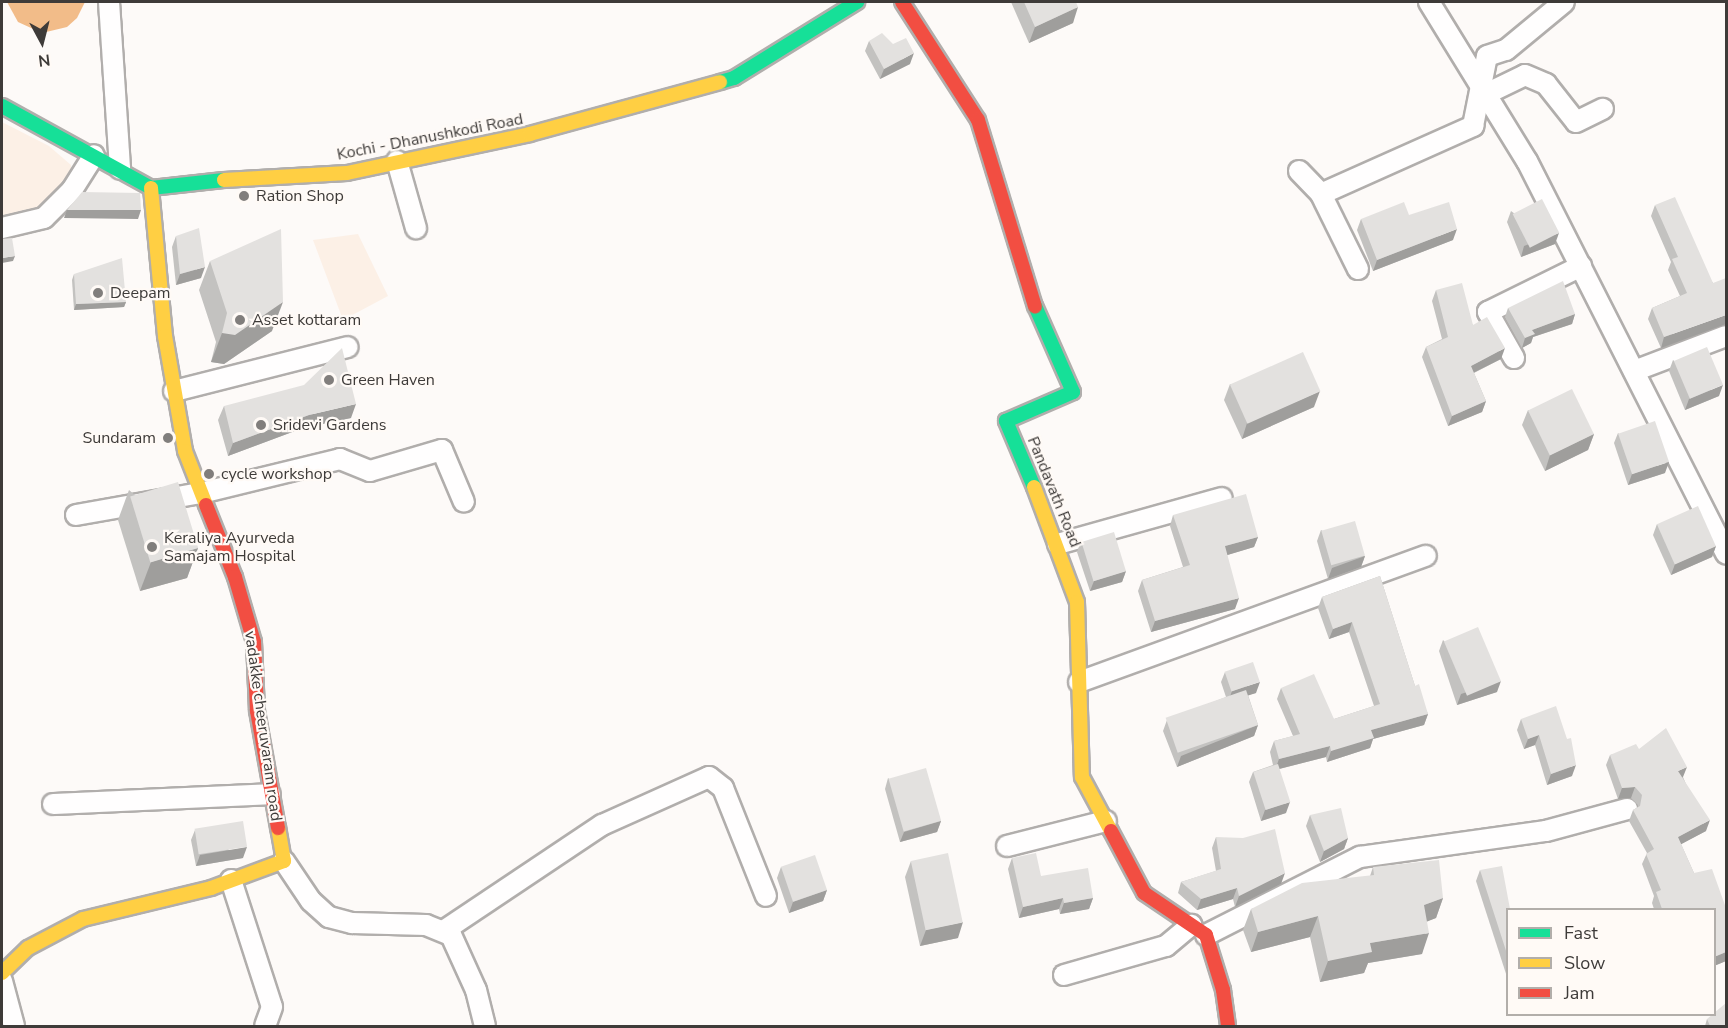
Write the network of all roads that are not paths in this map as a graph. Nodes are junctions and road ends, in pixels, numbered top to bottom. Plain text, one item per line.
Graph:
1 (109, 2) edge
2 (857, 2) edge
3 (902, 2) edge
4 (1429, 2) edge
5 (1564, 2) edge
6 (1484, 89) junction
7 (2, 106) edge
8 (1603, 109) dead end
9 (94, 155) junction
10 (397, 161) junction
11 (120, 169) junction
12 (1299, 171) dead end
13 (152, 188) junction
14 (1321, 194) junction
15 (2, 228) edge
16 (416, 228) dead end
17 (1581, 266) junction
18 (1358, 269) dead end
19 (1726, 336) edge
20 (348, 347) dead end
21 (1514, 358) dead end
22 (1634, 371) junction
23 (174, 391) junction
24 (201, 494) junction
25 (1222, 498) edge
26 (464, 502) dead end
27 (76, 515) dead end
28 (1058, 544) junction
29 (1726, 554) edge
30 (1426, 556) dead end
31 (1079, 682) junction
32 (270, 794) junction
33 (54, 804) dead end
34 (1626, 809) dead end
35 (1106, 821) junction
36 (1007, 846) dead end
37 (284, 861) junction
38 (231, 880) junction
39 (766, 896) dead end
40 (445, 930) junction
41 (1199, 930) junction
42 (2, 973) edge
43 (1064, 975) dead end
44 (2, 981) edge
45 (14, 1026) edge
46 (265, 1026) edge
47 (486, 1026) edge
48 (1228, 1026) edge

1 - 11 street
2 - 10 main road, Kochi - Dhanushkodi Road
3 - 28 main road, Pandavath Road
4 - 6 street
5 - 6 street
6 - 8 street
6 - 14 street
6 - 17 street
7 - 9 main road
9 - 11 main road
9 - 15 street
10 - 13 main road, Kochi - Dhanushkodi Road
10 - 16 street
11 - 13 main road
12 - 14 street
13 - 23 main road, vadakke cheeruvaram road
14 - 18 street
17 - 21 street
17 - 22 street
19 - 22 street
20 - 23 street
22 - 29 street
23 - 24 main road, vadakke cheeruvaram road
24 - 26 street
24 - 27 street
24 - 32 main road, vadakke cheeruvaram road
25 - 28 street
28 - 31 main road, Pandavath Road
30 - 31 street
31 - 35 main road, Pandavath Road
32 - 33 street
32 - 37 main road, vadakke cheeruvaram road
34 - 41 street
35 - 36 street
35 - 41 main road, Pandavath Road
37 - 38 main road
37 - 40 street
38 - 42 main road
38 - 46 street
39 - 40 street
40 - 47 street
41 - 43 street
41 - 48 main road
44 - 45 street

